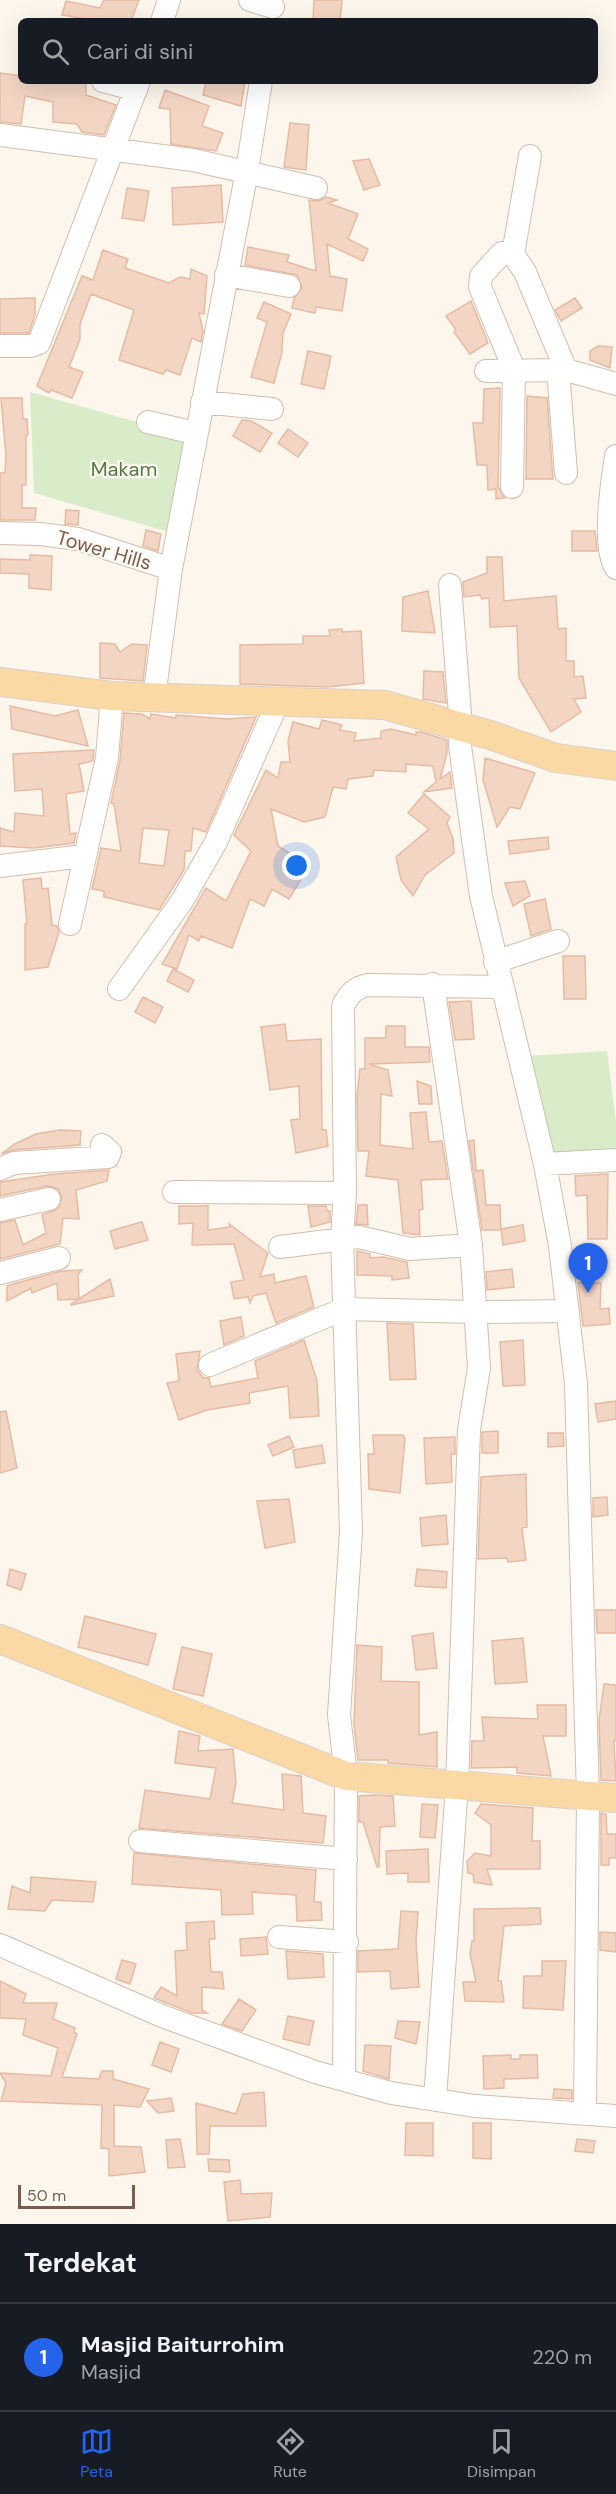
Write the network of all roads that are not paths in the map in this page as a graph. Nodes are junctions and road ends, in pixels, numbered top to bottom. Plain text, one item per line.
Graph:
1 (169, 0) edge
2 (250, 0) edge
3 (272, 9) edge
4 (163, 18) edge
5 (261, 84) edge
6 (138, 86) edge
7 (1, 142) edge
8 (114, 150) junction
9 (530, 156) dead end
10 (247, 171) junction
11 (316, 188) dead end
12 (513, 254) junction
13 (226, 275) junction
14 (290, 286) dead end
15 (0, 346) edge
16 (514, 369) junction
17 (562, 370) junction
18 (486, 371) dead end
19 (616, 384) edge
20 (202, 402) junction
21 (272, 409) dead end
22 (148, 422) dead end
23 (195, 433) junction
24 (616, 456) edge
25 (566, 473) dead end
26 (513, 486) dead end
27 (0, 533) edge
28 (616, 568) edge
29 (171, 570) junction
30 (450, 585) dead end
31 (0, 682) edge
32 (112, 696) junction
33 (154, 698) junction
34 (278, 702) junction
35 (461, 727) junction
36 (616, 766) edge
37 (83, 856) junction
38 (0, 866) edge
39 (70, 924) dead end
40 (558, 941) dead end
41 (495, 962) junction
42 (434, 984) junction
43 (502, 987) junction
44 (119, 989) dead end
45 (102, 1145) dead end
46 (616, 1160) edge
47 (545, 1164) junction
48 (0, 1169) edge
49 (174, 1192) dead end
50 (345, 1193) junction
51 (49, 1199) dead end
52 (0, 1210) edge
53 (342, 1238) junction
54 (471, 1245) junction
55 (280, 1247) dead end
56 (59, 1258) dead end
57 (0, 1273) edge
58 (344, 1309) junction
59 (568, 1311) junction
60 (476, 1312) junction
61 (210, 1365) dead end
62 (0, 1639) edge
63 (346, 1776) junction
64 (457, 1785) junction
65 (588, 1796) junction
66 (616, 1798) edge
67 (140, 1840) dead end
68 (346, 1859) junction
69 (279, 1937) dead end
70 (347, 1942) junction
71 (0, 1944) edge
72 (344, 2079) junction
73 (435, 2099) junction
74 (585, 2113) junction
75 (616, 2116) edge

1 - 4 street
2 - 3 street
5 - 10 street
6 - 8 street
7 - 8 street
8 - 10 street
8 - 15 street
9 - 12 street
10 - 11 street
10 - 13 street
12 - 16 street
12 - 17 street
13 - 14 street
13 - 20 street
16 - 17 street
16 - 18 street
16 - 26 street
17 - 19 street
17 - 25 street
20 - 21 street
20 - 23 street
22 - 23 street
23 - 29 street
24 - 28 street
27 - 29 street, Tower Hills
29 - 33 street
30 - 35 street
31 - 32 main road
32 - 33 main road
32 - 37 street
33 - 34 main road
34 - 35 main road
34 - 44 street
35 - 36 main road
35 - 41 street
37 - 38 street
37 - 39 street
40 - 41 street
41 - 43 street
42 - 43 street
42 - 50 street
42 - 54 street
43 - 47 street
45 - 48 street
46 - 47 street
47 - 59 street
49 - 50 street
50 - 53 street
51 - 52 street
53 - 54 street
53 - 55 street
53 - 58 street
54 - 60 street
56 - 57 street
58 - 60 street
58 - 61 street
58 - 63 street
59 - 60 street
59 - 65 street
60 - 64 street
62 - 63 main road
63 - 64 main road
63 - 68 street
64 - 65 main road
64 - 73 street
65 - 66 main road
65 - 74 street
67 - 68 street
68 - 70 street
69 - 70 street
70 - 72 street
71 - 72 street
72 - 73 street
73 - 74 street
74 - 75 street

